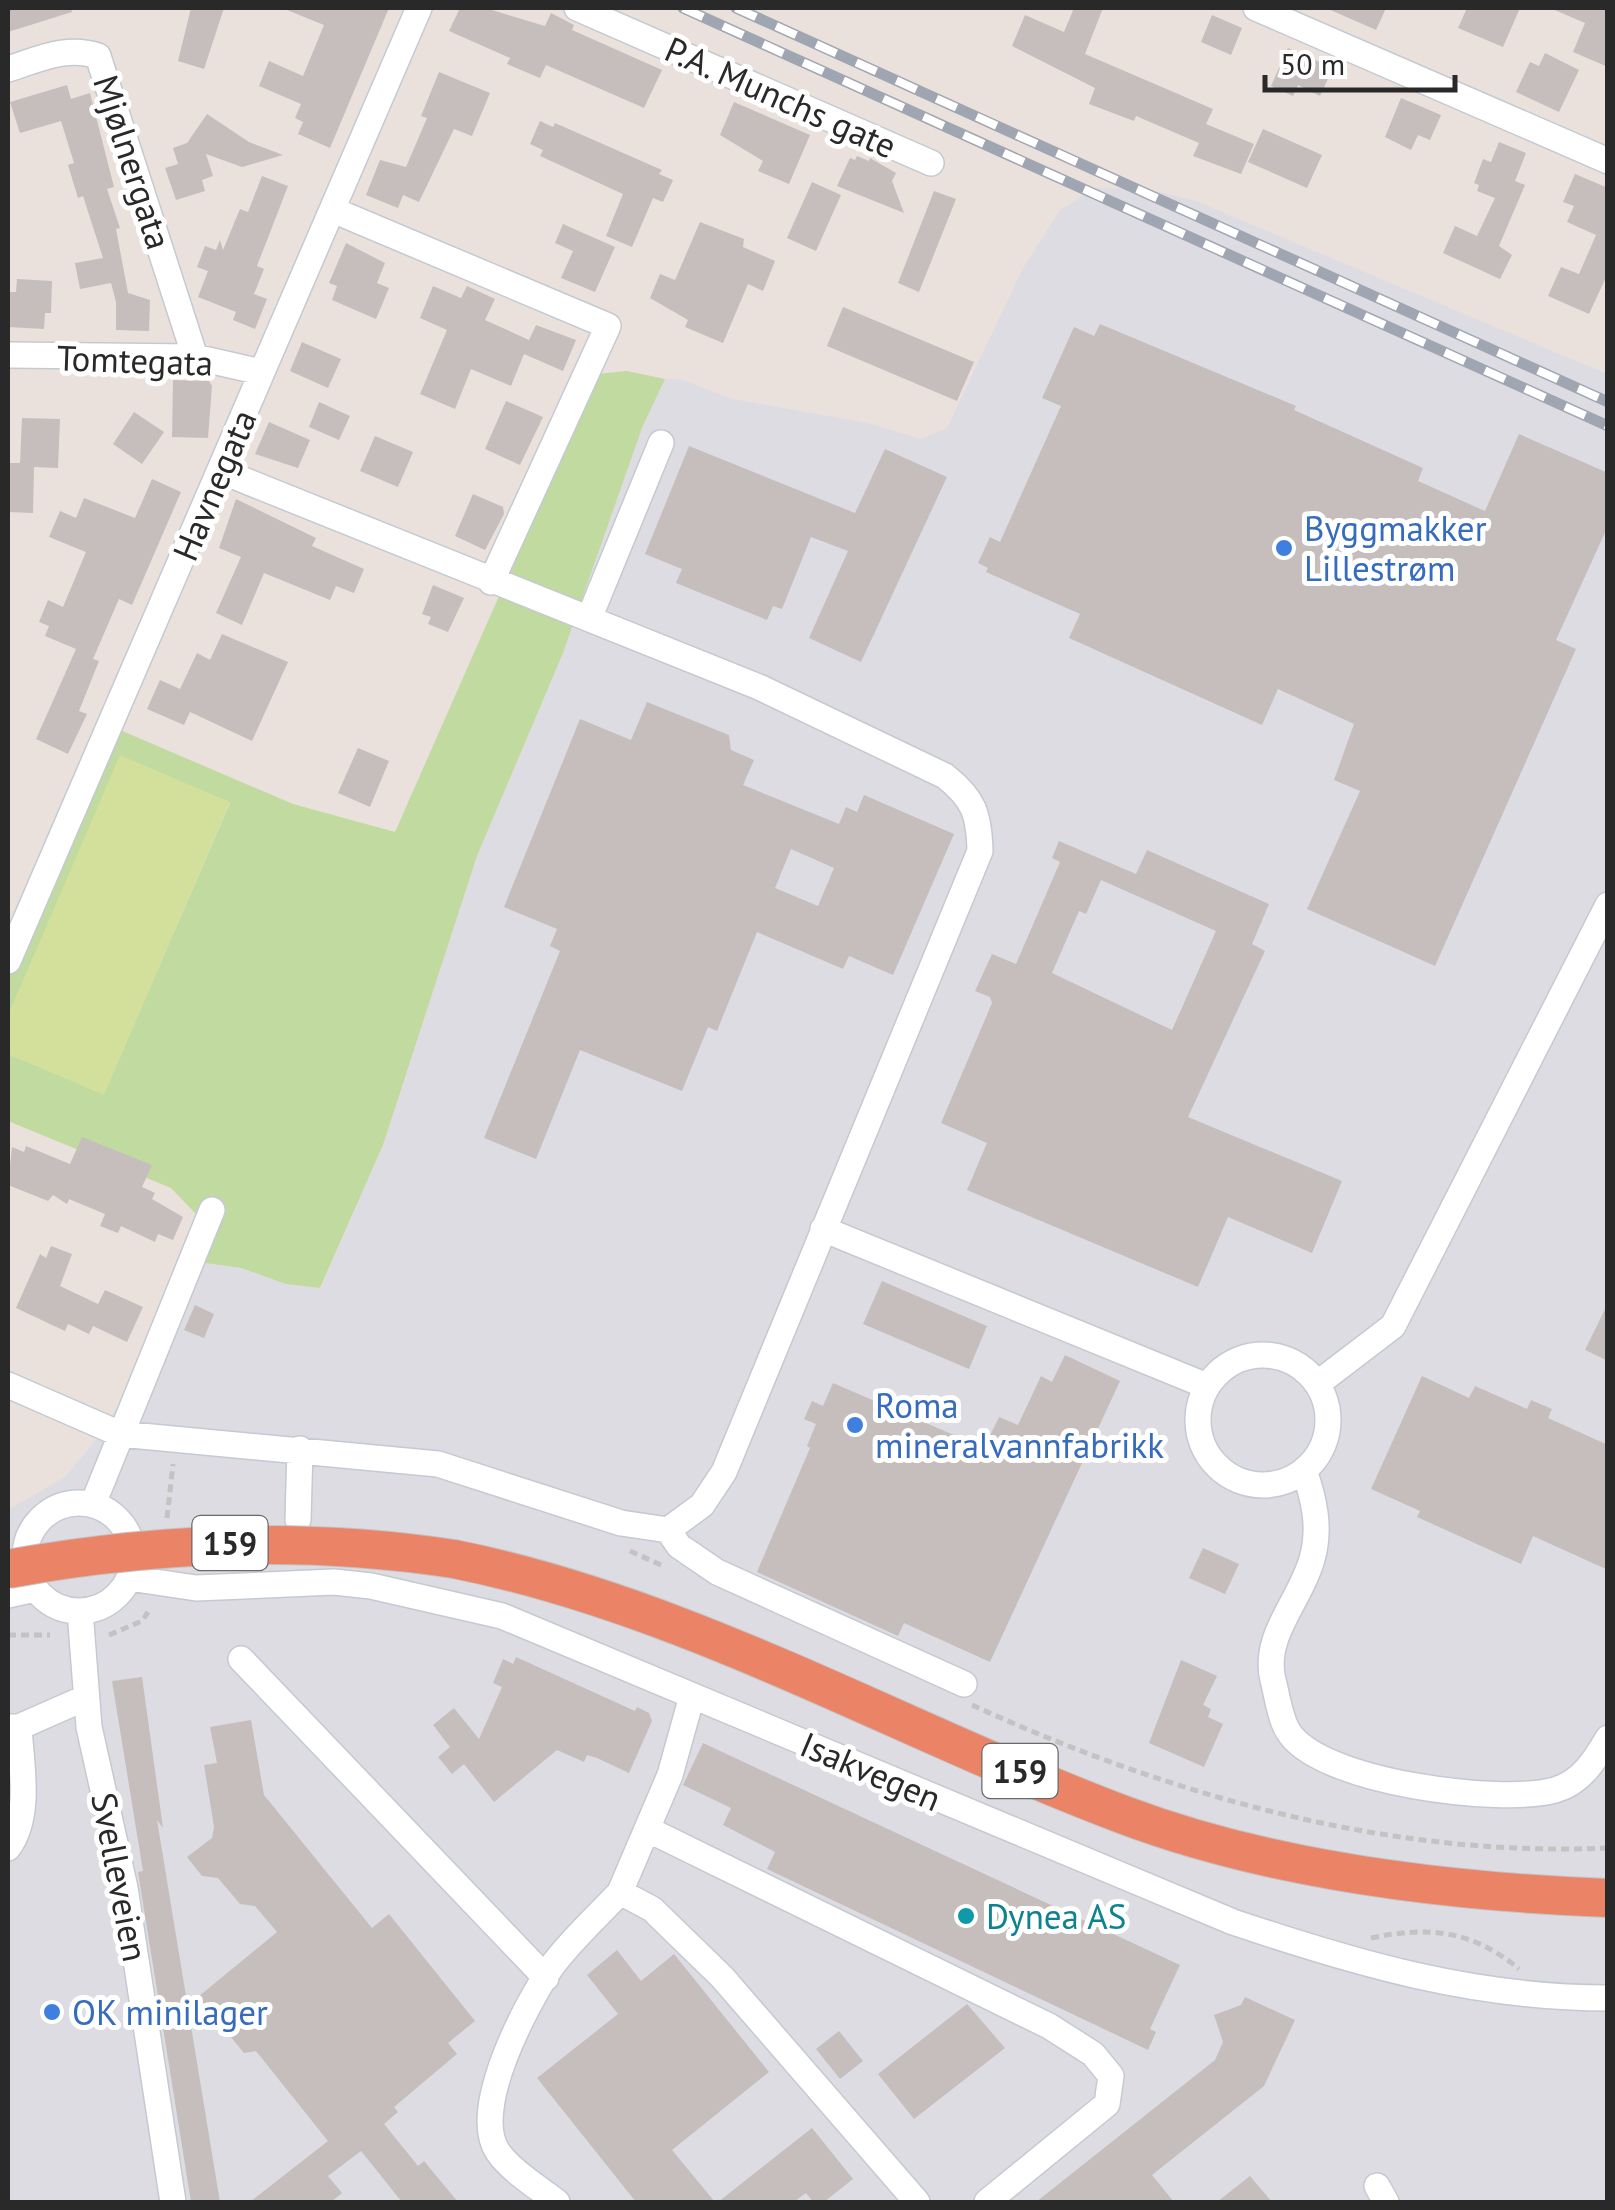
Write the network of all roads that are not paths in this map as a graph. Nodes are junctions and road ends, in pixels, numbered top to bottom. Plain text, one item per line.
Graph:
1 (419, 8) edge
2 (578, 8) edge
3 (1256, 8) edge
4 (8, 69) edge
5 (1608, 161) edge
6 (931, 163) dead end
7 (333, 210) junction
8 (8, 355) edge
9 (195, 357) junction
10 (261, 372) junction
11 (660, 443) dead end
12 (222, 471) junction
13 (490, 582) junction
14 (590, 616) junction
15 (1608, 905) edge
16 (8, 962) edge
17 (212, 1210) dead end
18 (823, 1229) junction
19 (1317, 1384) junction
20 (8, 1385) edge
21 (1207, 1386) junction
22 (120, 1434) junction
23 (300, 1449) junction
24 (1304, 1470) junction
25 (93, 1504) junction
26 (298, 1520) dead end
27 (668, 1530) junction
28 (18, 1543) edge
29 (130, 1578) junction
30 (21, 1579) edge
31 (8, 1595) edge
32 (80, 1611) junction
33 (241, 1659) dead end
34 (963, 1692) road end
35 (692, 1696) junction
36 (85, 1698) junction
37 (13, 1727) edge
38 (1608, 1738) edge
39 (647, 1829) junction
40 (8, 1848) edge
41 (620, 1892) junction
42 (1608, 1898) edge
43 (546, 1978) junction
44 (1608, 1998) edge
45 (546, 2200) edge
46 (173, 2202) edge
47 (917, 2202) edge
48 (987, 2202) edge

1 - 7 street, Havnegata
2 - 6 street, P.A. Munchs gate
3 - 5 street
4 - 9 street, Mjølnergata
7 - 10 street, Havnegata
7 - 13 street
8 - 9 street, Tomtegata
9 - 10 street, Tomtegata
10 - 12 street, Havnegata
11 - 14 street
12 - 13 street
12 - 16 street, Havnegata
13 - 14 street
14 - 18 street
15 - 19 street
17 - 22 street
18 - 21 street
18 - 27 street
19 - 21 street
19 - 24 street
20 - 22 street
21 - 24 street
22 - 23 street
22 - 25 street
23 - 26 street
23 - 27 street
24 - 38 street
25 - 28 street
25 - 29 street
27 - 34 street
28 - 30 street
29 - 32 street
29 - 35 street, Isakvegen
30 - 31 street
30 - 32 street
30 - 42 highway, 159, bridge
32 - 36 street, Svelleveien
33 - 43 street
35 - 39 street
35 - 44 street, Isakvegen
36 - 37 street
36 - 46 street, Svelleveien
37 - 40 street
39 - 41 street
39 - 48 street
41 - 43 street
41 - 47 street
43 - 45 street

